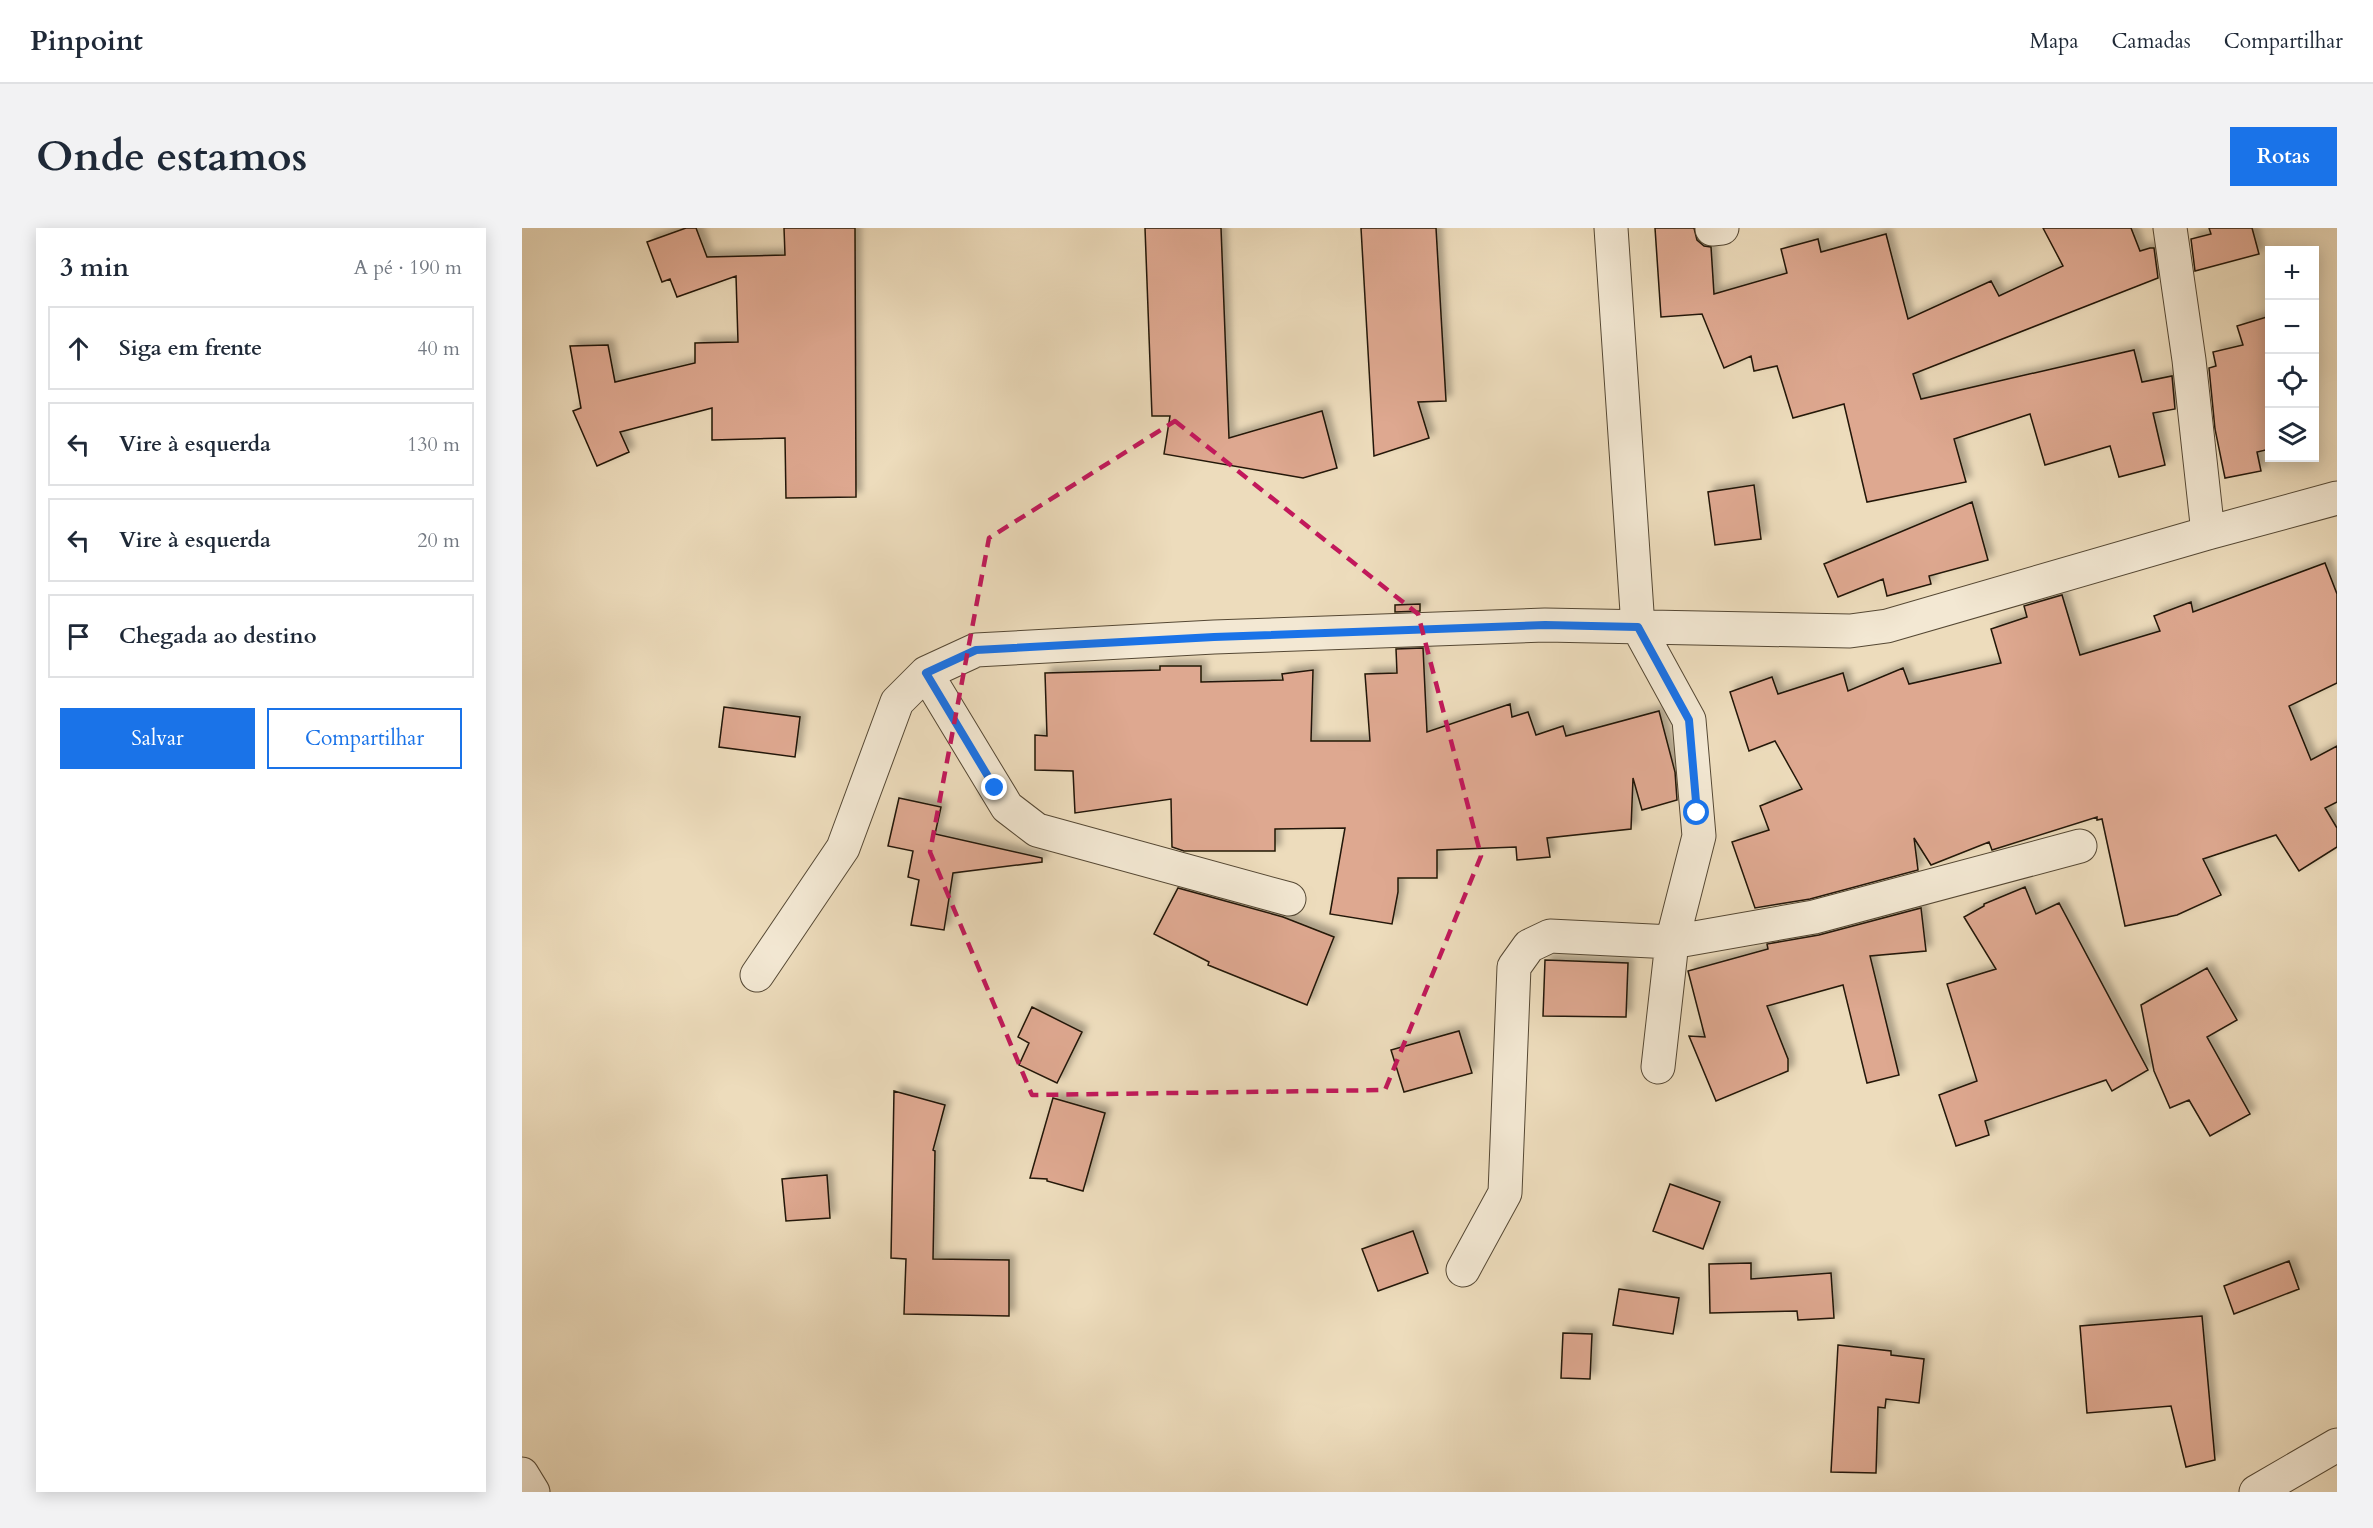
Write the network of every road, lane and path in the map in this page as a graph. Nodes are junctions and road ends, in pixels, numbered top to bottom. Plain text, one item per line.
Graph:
1 (1611, 228) edge
2 (2170, 228) edge
3 (2337, 498) edge
4 (2208, 532) junction
5 (1638, 627) junction
6 (926, 673) junction
7 (2080, 846) dead end
8 (1289, 899) dead end
9 (1672, 942) junction
10 (757, 975) dead end
11 (1658, 1067) dead end
12 (1463, 1270) dead end
13 (2337, 1445) edge
14 (522, 1474) edge
15 (533, 1492) edge
16 (2256, 1492) edge

1 - 5 street
2 - 4 street
3 - 4 street
4 - 5 street
5 - 6 street
5 - 9 street
6 - 8 street
6 - 10 street
7 - 9 street
9 - 11 street
9 - 12 street
13 - 16 street
14 - 15 street

